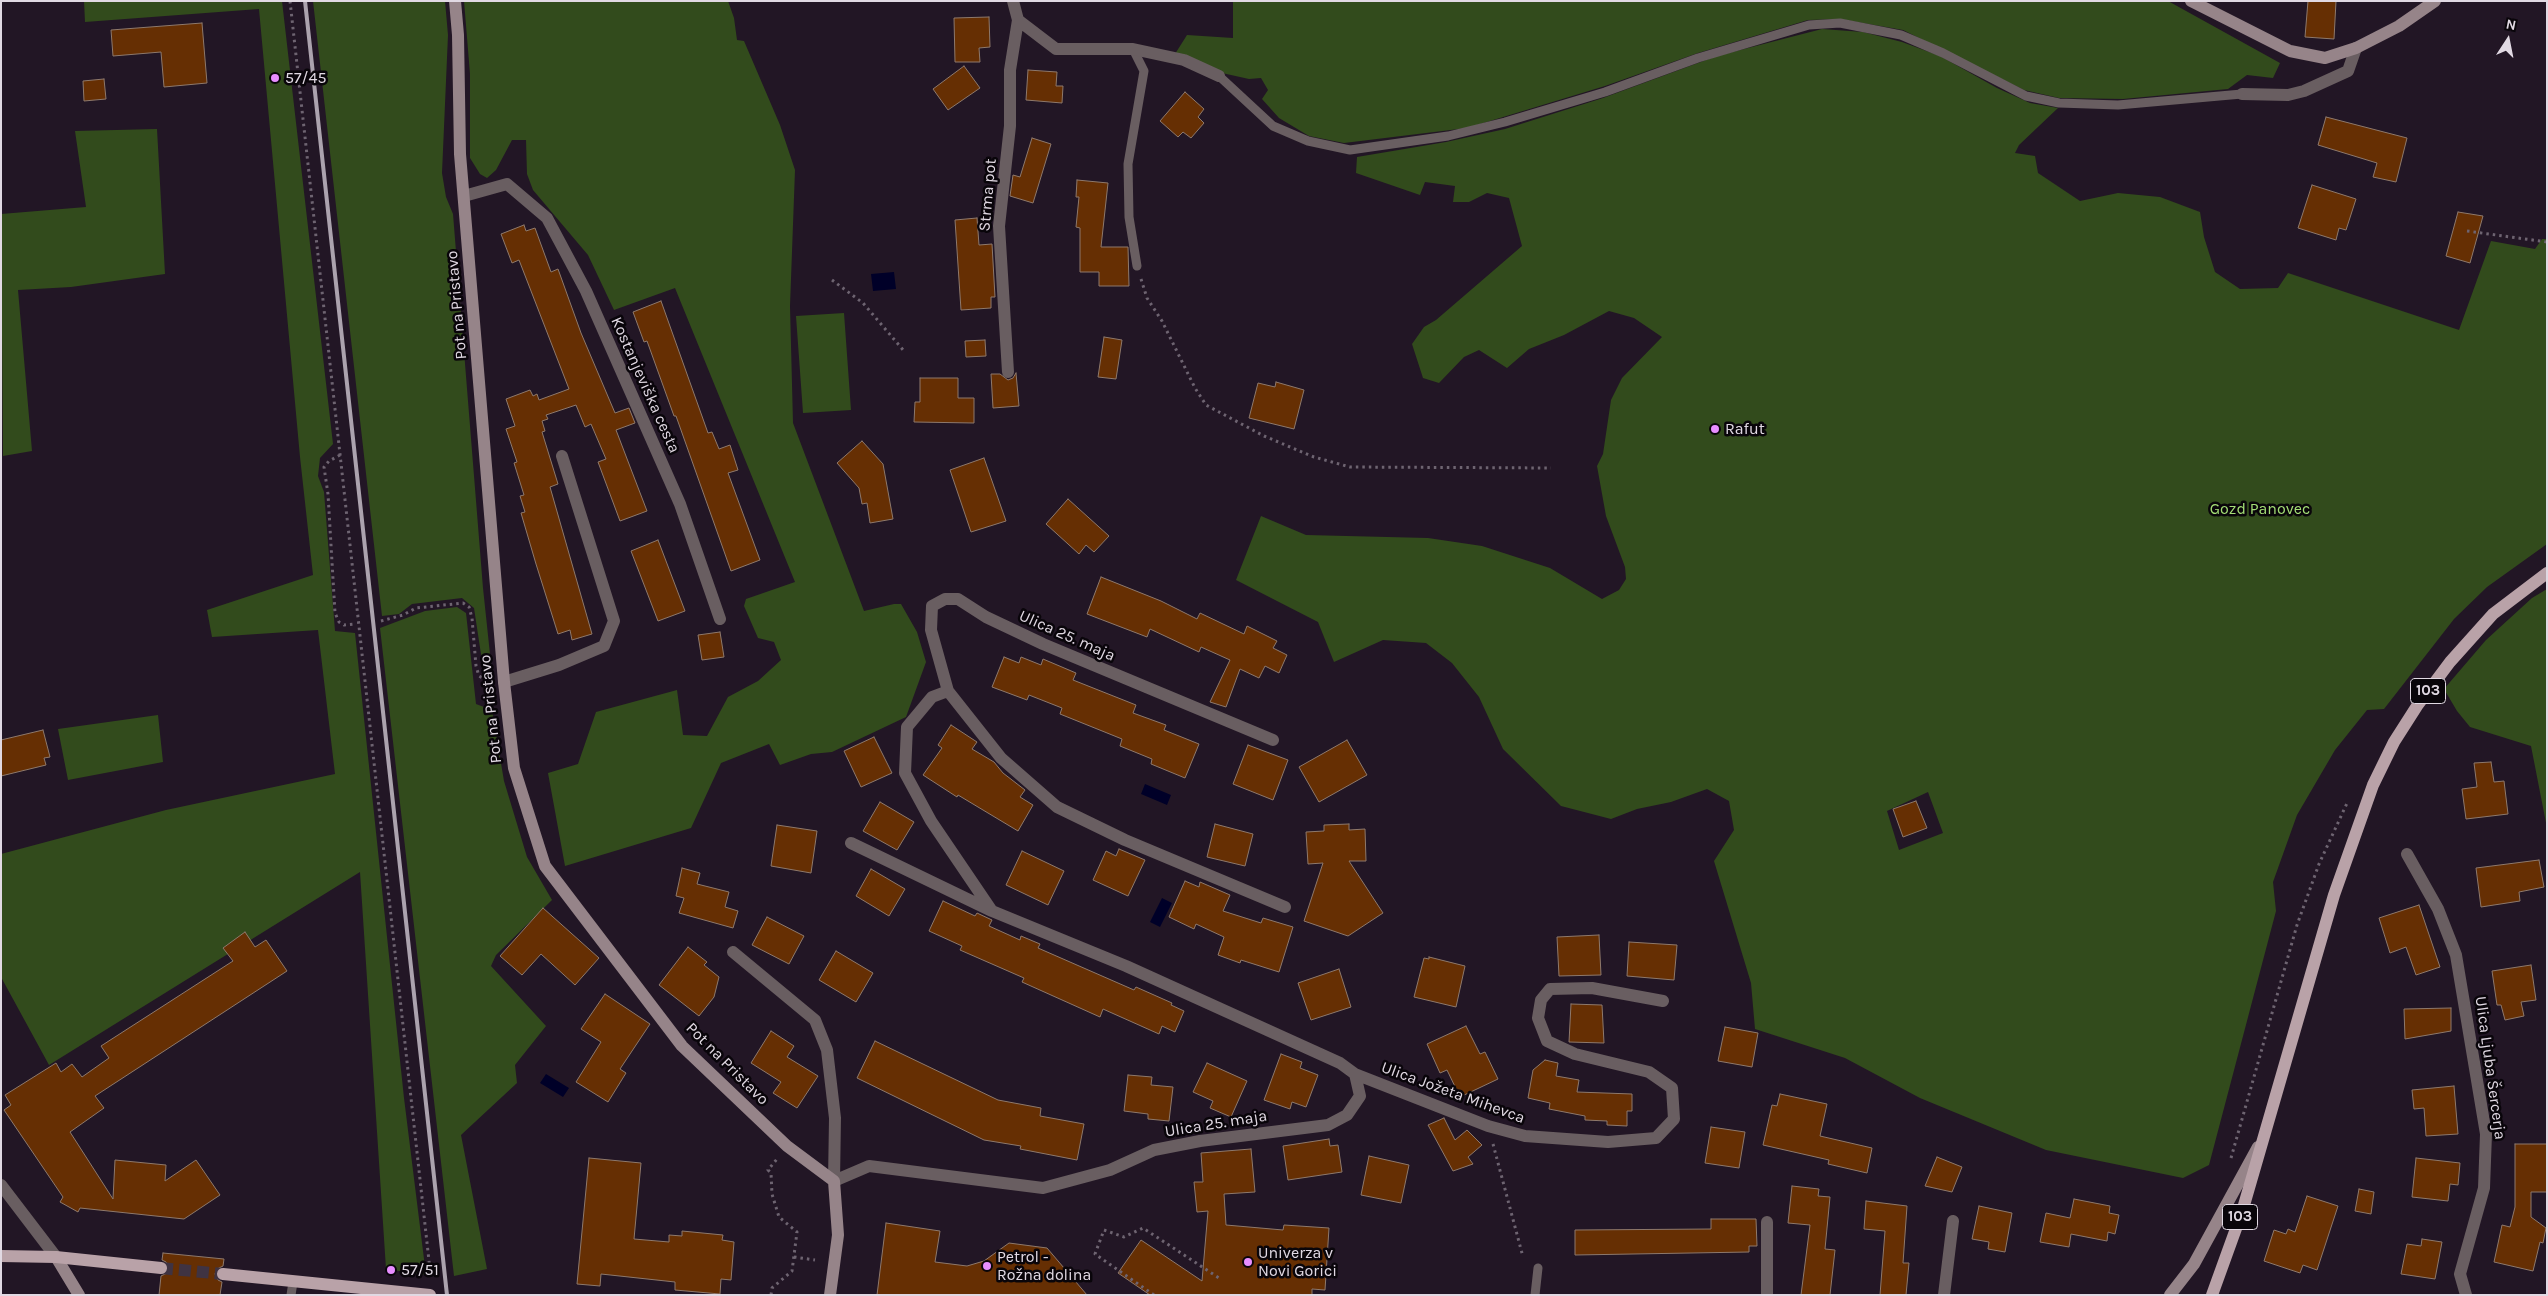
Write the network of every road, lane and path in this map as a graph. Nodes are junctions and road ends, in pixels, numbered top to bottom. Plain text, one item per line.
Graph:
1 (290, 1) edge
2 (455, 1) edge
3 (1013, 1) edge
4 (2191, 1) edge
5 (2435, 1) edge
6 (1018, 20) junction
7 (2356, 48) junction
8 (1133, 49) junction
9 (1219, 76) joint
10 (2242, 94) joint
11 (464, 196) junction
12 (2467, 231) dead end
13 (2547, 242) edge
14 (1137, 266) joint
15 (832, 280) dead end
16 (904, 351) dead end
17 (1008, 372) dead end
18 (340, 455) junction
19 (562, 456) dead end
20 (1551, 468) dead end
21 (2547, 573) edge
22 (720, 619) dead end
23 (381, 620) dead end
24 (354, 624) dead end
25 (504, 682) junction
26 (948, 691) junction
27 (1273, 740) dead end
28 (851, 843) dead end
29 (2407, 854) dead end
30 (1285, 907) dead end
31 (992, 910) junction
32 (733, 952) dead end
33 (1663, 1001) dead end
34 (1355, 1074) junction
35 (1488, 1126) junction
36 (2263, 1138) junction
37 (787, 1146) junction
38 (834, 1181) junction
39 (3, 1191) edge
40 (1953, 1221) dead end
41 (1767, 1222) dead end
42 (1, 1256) edge
43 (56, 1257) junction
44 (794, 1257) junction
45 (1523, 1257) dead end
46 (815, 1260) dead end
47 (161, 1268) tunnel mouth
48 (1538, 1268) dead end
49 (223, 1274) tunnel mouth
50 (1219, 1278) dead end
51 (293, 1282) junction
52 (431, 1290) edge
53 (78, 1295) edge
54 (291, 1295) edge
55 (771, 1295) edge
56 (830, 1295) edge
57 (1154, 1295) edge
58 (1535, 1295) edge
59 (1768, 1295) edge
60 (1944, 1295) edge
61 (2170, 1295) edge
62 (2212, 1295) edge
63 (2466, 1295) edge

1 - 18 path
2 - 11 street, Pot na Pristavo
3 - 6 street, Strma pot
4 - 7 street
5 - 7 street
6 - 8 street
6 - 17 street, Strma pot
7 - 10 street
8 - 9 street
8 - 14 lane
9 - 10 lane
11 - 22 street, Kostanjeviška cesta
11 - 25 street, Pot na Pristavo
12 - 13 path
14 - 20 path
15 - 16 path
18 - 24 path
18 - 52 path
19 - 25 street
21 - 36 main road, 103
23 - 25 path
25 - 37 street, Pot na Pristavo
26 - 27 street, Ulica 25. maja
26 - 30 street, Ulica 25. maja
26 - 31 street
28 - 31 street
29 - 63 street, Ulica Ljuba Šercerja
31 - 34 street
32 - 38 street
33 - 35 street, Ulica Jožeta Mihevca
34 - 35 street, Ulica Jožeta Mihevca
34 - 38 street, Ulica 25. maja
35 - 45 path
36 - 61 street
36 - 62 main road, 103
37 - 38 street, Pot na Pristavo
37 - 44 path
38 - 56 street
39 - 43 street
40 - 60 street
41 - 59 street
42 - 43 main road
43 - 47 main road
43 - 53 street
44 - 46 path
44 - 55 path
48 - 58 lane
49 - 51 main road
50 - 57 path
51 - 52 main road
51 - 54 lane

